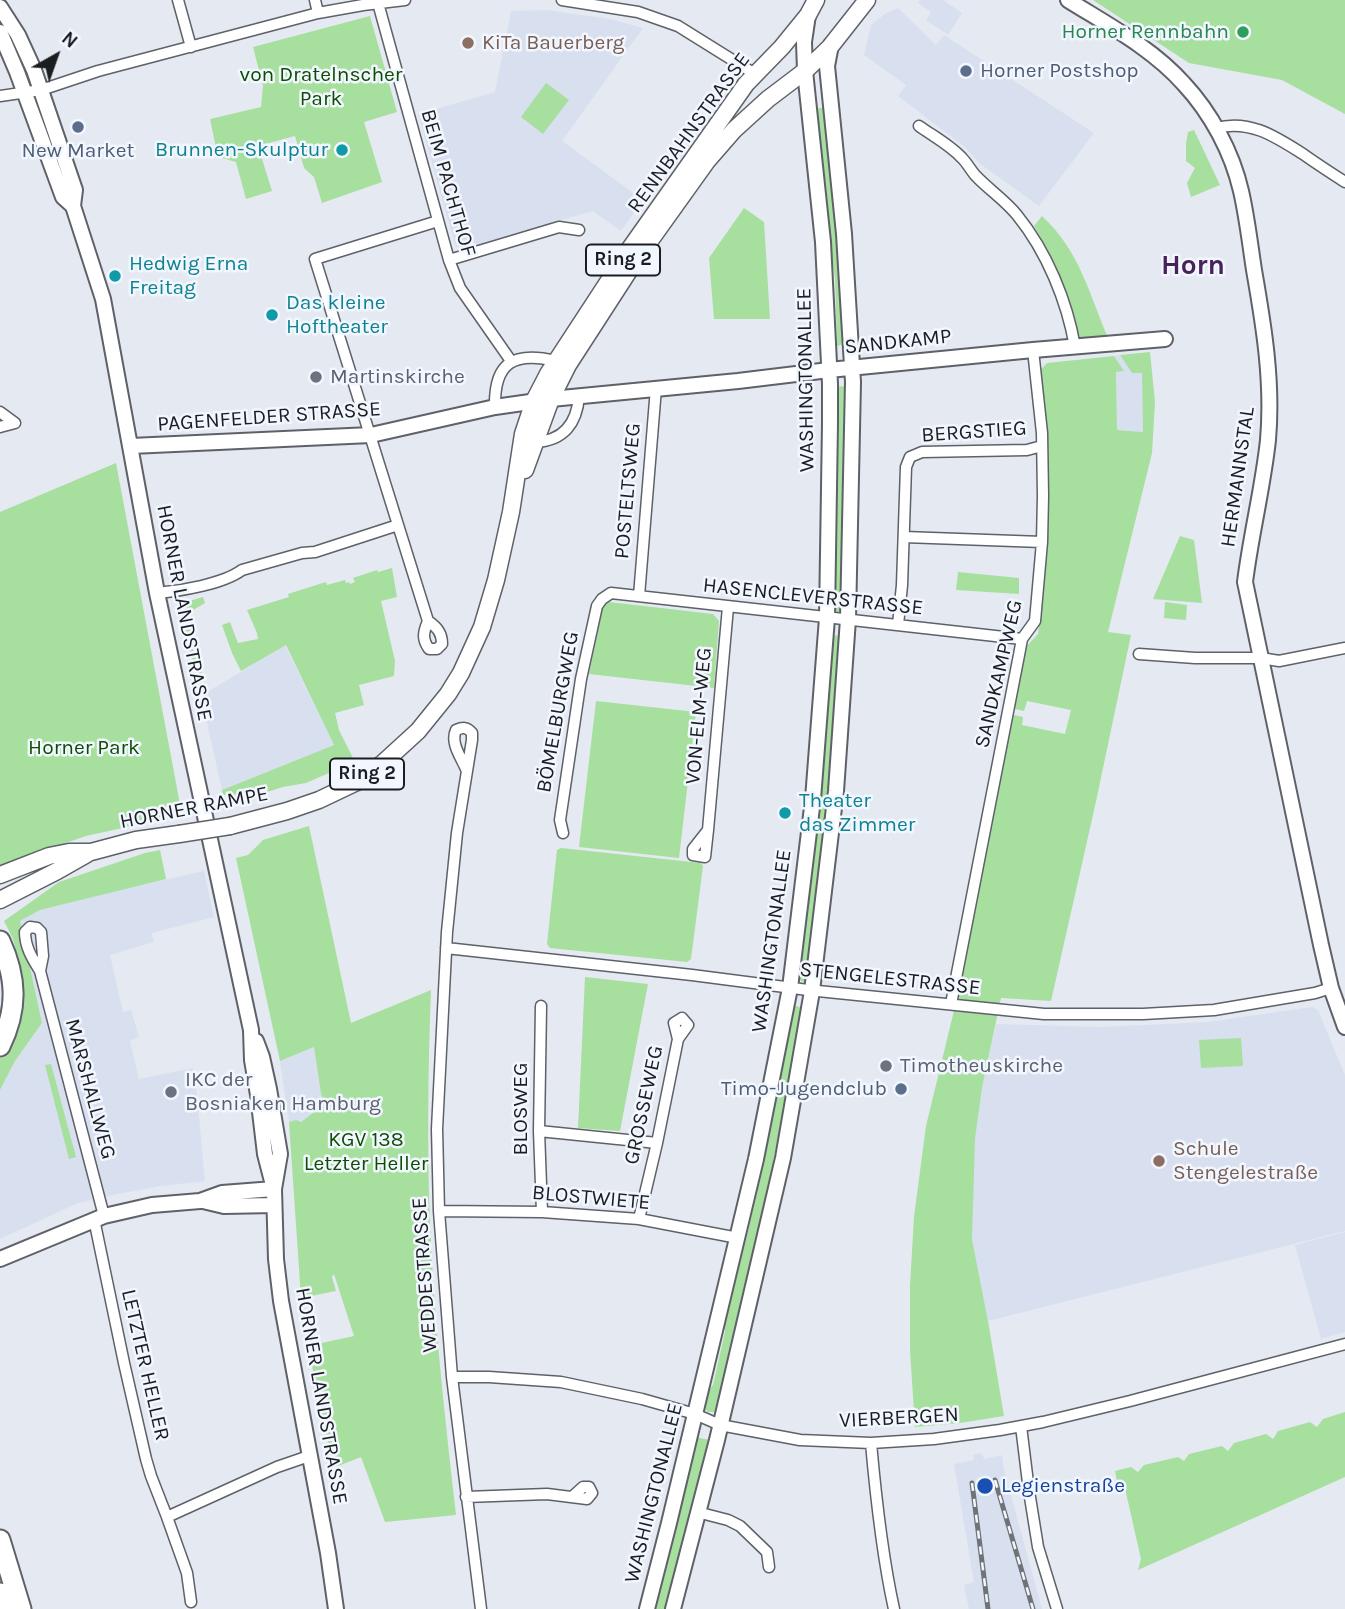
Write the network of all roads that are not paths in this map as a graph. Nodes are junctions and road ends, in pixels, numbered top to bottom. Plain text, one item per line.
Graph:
1 (178, 0) edge
2 (316, 0) edge
3 (405, 0) edge
4 (562, 0) edge
5 (643, 0) edge
6 (816, 0) edge
7 (867, 0) edge
8 (1068, 0) edge
9 (378, 3) junction
10 (0, 7) edge
11 (638, 12) junction
12 (318, 13) junction
13 (808, 15) junction
14 (0, 32) edge
15 (831, 46) junction
16 (191, 47) junction
17 (805, 71) junction
18 (755, 74) junction
19 (41, 90) junction
20 (25, 93) junction
21 (0, 96) edge
22 (919, 126) dead end
23 (1216, 128) junction
24 (1345, 182) edge
25 (73, 206) junction
26 (438, 221) junction
27 (579, 230) dead end
28 (449, 260) junction
29 (1165, 339) dead end
30 (1074, 347) junction
31 (1033, 350) junction
32 (556, 360) junction
33 (511, 361) junction
34 (852, 368) junction
35 (829, 370) junction
36 (656, 388) junction
37 (579, 396) junction
38 (551, 399) junction
39 (534, 401) junction
40 (495, 407) junction
41 (0, 412) edge
42 (0, 426) edge
43 (371, 435) junction
44 (535, 442) junction
45 (131, 446) junction
46 (1042, 446) junction
47 (511, 512) junction
48 (398, 525) junction
49 (904, 537) junction
50 (1042, 542) junction
51 (157, 593) junction
52 (639, 596) junction
53 (602, 598) joint
54 (728, 607) junction
55 (827, 618) junction
56 (848, 619) junction
57 (428, 621) dead end
58 (898, 625) junction
59 (1022, 639) junction
60 (1345, 648) edge
61 (1139, 654) dead end
62 (1261, 658) junction
63 (466, 769) dead end
64 (708, 830) dead end
65 (563, 833) dead end
66 (91, 852) junction
67 (0, 875) edge
68 (0, 900) edge
69 (0, 941) edge
70 (446, 948) junction
71 (40, 971) dead end
72 (790, 988) junction
73 (1331, 988) junction
74 (812, 991) junction
75 (951, 1004) junction
76 (541, 1006) dead end
77 (1345, 1027) edge
78 (678, 1039) dead end
79 (0, 1046) edge
80 (539, 1132) junction
81 (657, 1143) junction
82 (274, 1189) junction
83 (200, 1201) junction
84 (274, 1205) junction
85 (439, 1210) junction
86 (542, 1212) junction
87 (99, 1217) junction
88 (639, 1220) junction
89 (738, 1238) junction
90 (0, 1259) edge
91 (1345, 1344) edge
92 (452, 1377) junction
93 (695, 1414) junction
94 (720, 1425) junction
95 (1021, 1426) junction
96 (871, 1443) junction
97 (309, 1456) junction
98 (466, 1497) junction
99 (572, 1497) dead end
100 (697, 1512) junction
101 (167, 1517) junction
102 (0, 1539) edge
103 (769, 1567) dead end
104 (0, 1593) edge
105 (191, 1602) dead end
106 (5, 1609) edge
107 (21, 1609) edge
108 (337, 1609) edge
109 (481, 1609) edge
110 (647, 1609) edge
111 (674, 1609) edge
112 (894, 1609) edge
113 (1057, 1609) edge

1 - 16 street
2 - 12 street
3 - 9 street
4 - 11 street
5 - 11 street
6 - 13 main road, RENNBAHNSTRASSE / Ring 2
7 - 15 main road, RENNBAHNSTRASSE
8 - 23 street, HERMANNSTAL
9 - 12 street
9 - 26 street, BEIM PACHTHOF
10 - 19 street, HORNER LANDSTRASSE
11 - 18 street
12 - 16 street
13 - 17 street, WASHINGTONALLEE
13 - 18 main road, RENNBAHNSTRASSE / Ring 2
14 - 20 street, HORNER LANDSTRASSE
15 - 17 main road, RENNBAHNSTRASSE
15 - 34 street, WASHINGTONALLEE
16 - 19 street
17 - 35 street, WASHINGTONALLEE
17 - 38 main road, RENNBAHNSTRASSE / Ring 2
18 - 32 main road, RENNBAHNSTRASSE / Ring 2
19 - 20 street
19 - 25 street, HORNER LANDSTRASSE
20 - 21 street
20 - 25 street, HORNER LANDSTRASSE
22 - 30 street
23 - 24 street
23 - 62 street, HERMANNSTAL
25 - 45 street, HORNER LANDSTRASSE
26 - 28 street, BEIM PACHTHOF
26 - 43 street
27 - 28 street
28 - 33 street, BEIM PACHTHOF
29 - 30 street, SANDKAMP
30 - 31 street, SANDKAMP
31 - 34 street, SANDKAMP
31 - 46 street, SANDKAMPWEG
32 - 33 street
32 - 39 main road, RENNBAHNSTRASSE / Ring 2
33 - 40 street
34 - 35 street, SANDKAMP
34 - 56 street, WASHINGTONALLEE
35 - 36 street, SANDKAMP
35 - 55 street, WASHINGTONALLEE
36 - 37 street, SANDKAMP
36 - 52 street, POSTELTSWEG
37 - 38 street, SANDKAMP
37 - 44 street
38 - 39 street
38 - 44 main road, HORNER RAMPE / Ring 2
39 - 40 street, PAGENFELDER STRASSE
39 - 47 main road, HORNER RAMPE / Ring 2
40 - 43 street, PAGENFELDER STRASSE
41 - 42 street
43 - 45 street, PAGENFELDER STRASSE
43 - 48 street
44 - 47 main road, HORNER RAMPE / Ring 2
45 - 51 street, HORNER LANDSTRASSE
46 - 49 street, BERGSTIEG
46 - 50 street, SANDKAMPWEG
47 - 66 main road, HORNER RAMPE / Ring 2, bridge
48 - 51 street
48 - 57 street
49 - 50 street
49 - 58 street, BERGSTIEG
50 - 59 street, SANDKAMPWEG
51 - 82 street, HORNER LANDSTRASSE
52 - 53 street, HASENCLEVERSTRASSE
52 - 54 street, HASENCLEVERSTRASSE
53 - 65 street, BÖMELBURGWEG
54 - 55 street, HASENCLEVERSTRASSE
54 - 64 street, VON-ELM-WEG
55 - 56 street, HASENCLEVERSTRASSE
55 - 72 street, WASHINGTONALLEE
56 - 58 street, HASENCLEVERSTRASSE
56 - 74 street, WASHINGTONALLEE
58 - 59 street, HASENCLEVERSTRASSE
59 - 75 street, SANDKAMPWEG
60 - 62 street
61 - 62 street
62 - 73 street, HERMANNSTAL
63 - 70 street, WEDDESTRASSE
66 - 67 main road, HORNER RAMPE / Ring 2
66 - 68 main road, HORNER RAMPE / Ring 2
69 - 79 highway
70 - 72 street, STENGELESTRASSE
70 - 85 street, WEDDESTRASSE
71 - 87 street, MARSHALLWEG
72 - 74 street, STENGELESTRASSE
72 - 89 street, WASHINGTONALLEE
73 - 75 street, STENGELESTRASSE
73 - 77 street, HERMANNSTAL
74 - 75 street, STENGELESTRASSE
74 - 94 street, WASHINGTONALLEE
76 - 80 street, BLOSWEG
78 - 81 street, GROSSEWEG
80 - 81 street
80 - 86 street, BLOSWEG
81 - 88 street, GROSSEWEG
82 - 83 street
82 - 84 street, HORNER LANDSTRASSE
83 - 84 street
83 - 87 street
84 - 97 street, HORNER LANDSTRASSE
85 - 86 street, BLOSTWIETE
85 - 92 street, WEDDESTRASSE
86 - 88 street, BLOSTWIETE
87 - 90 street
87 - 101 street, LETZTER HELLER
88 - 89 street, BLOSTWIETE
89 - 93 street, WASHINGTONALLEE
91 - 95 street, VIERBERGEN
92 - 93 street, VIERBERGEN
92 - 98 street, WEDDESTRASSE
93 - 94 street, VIERBERGEN
93 - 110 street, WASHINGTONALLEE
94 - 96 street, VIERBERGEN
94 - 100 street, WASHINGTONALLEE
95 - 96 street, VIERBERGEN
95 - 113 street
96 - 112 street
97 - 101 street
97 - 108 street, HORNER LANDSTRASSE
98 - 99 street
98 - 109 street, WEDDESTRASSE
100 - 103 street
100 - 111 street, WASHINGTONALLEE
101 - 105 street, LETZTER HELLER
102 - 107 highway
104 - 106 highway

